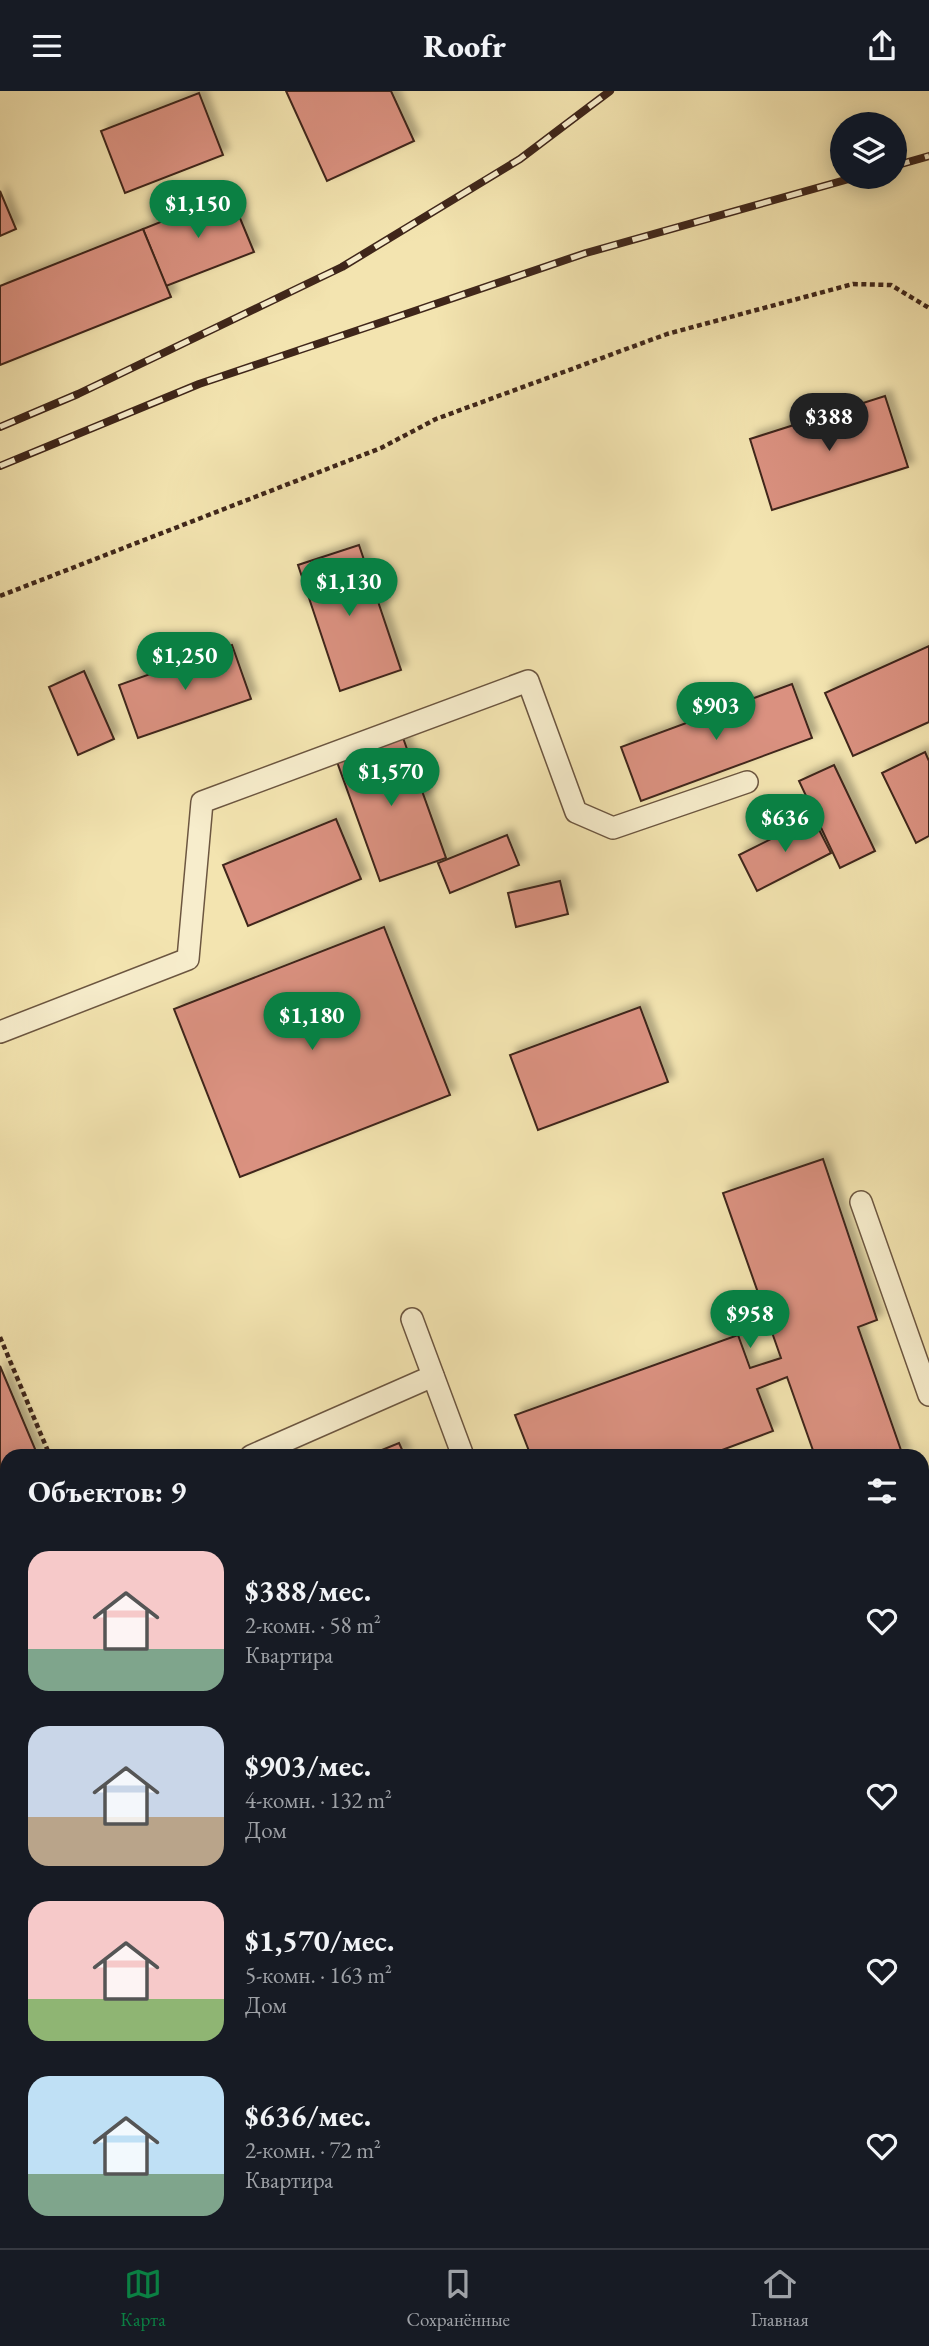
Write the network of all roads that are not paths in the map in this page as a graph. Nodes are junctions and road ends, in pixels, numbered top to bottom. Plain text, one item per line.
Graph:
1 (747, 782) dead end
2 (0, 1032) edge
3 (861, 1202) dead end
4 (412, 1319) dead end
5 (433, 1376) junction
6 (929, 1395) edge
7 (267, 1449) edge
8 (460, 1449) edge

1 - 2 lane
3 - 6 lane
4 - 5 lane
5 - 7 lane
5 - 8 lane

